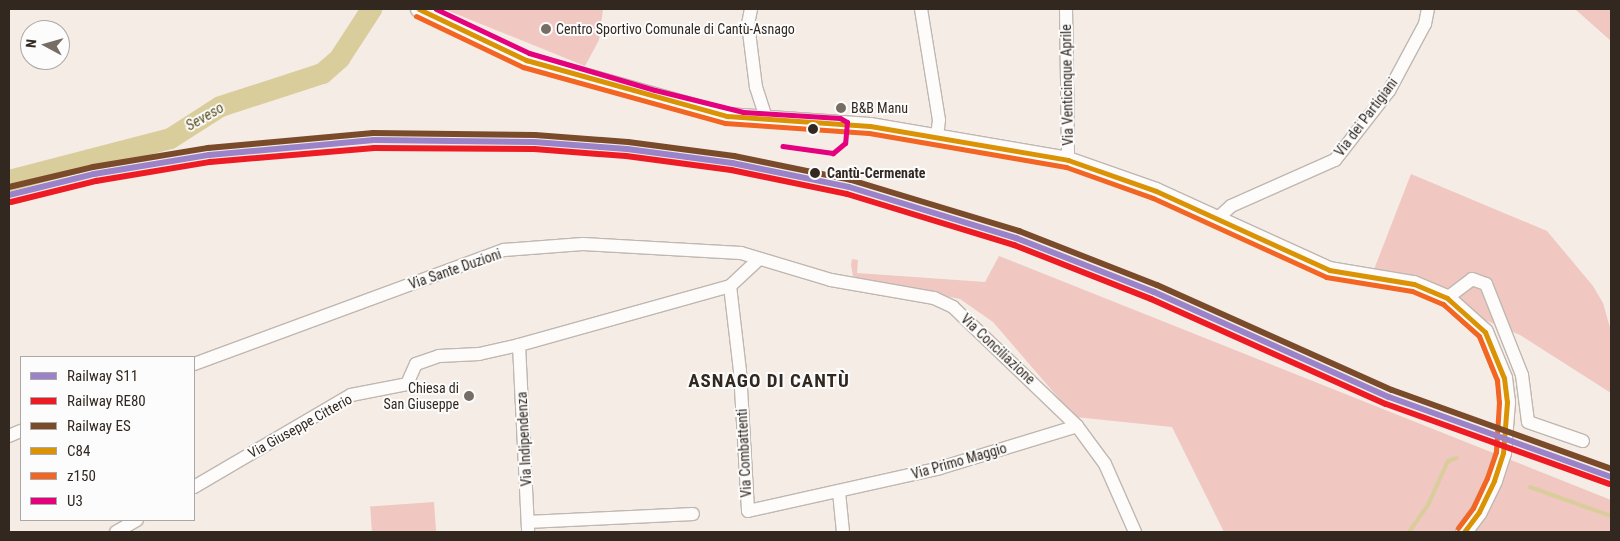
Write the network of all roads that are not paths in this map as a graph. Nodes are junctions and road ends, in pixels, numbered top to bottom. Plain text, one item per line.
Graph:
1 (419, 9) edge
2 (752, 9) edge
3 (921, 9) edge
4 (1066, 9) edge
5 (1428, 9) edge
6 (767, 121) junction
7 (937, 137) junction
8 (1068, 160) junction
9 (1217, 218) junction
10 (759, 259) junction
11 (730, 286) junction
12 (1447, 298) junction
13 (519, 345) junction
14 (195, 364) edge
15 (1077, 426) junction
16 (1583, 441) dead end
17 (195, 486) edge
18 (839, 492) junction
19 (748, 511) joint
20 (693, 514) dead end
21 (136, 521) edge
22 (528, 527) edge
23 (116, 532) edge
24 (844, 532) edge
25 (1135, 532) edge
26 (1464, 532) edge

1 - 6 main road
2 - 6 street
3 - 7 street
4 - 8 street, Via Venticinque Aprile
5 - 9 street, Via dei Partigiani
6 - 7 main road
7 - 8 main road
8 - 9 main road
9 - 12 main road
10 - 11 street
10 - 14 street, Via Sante Duzioni
10 - 15 street, Via Conciliazione
11 - 13 street
11 - 19 street, Via Combattenti
12 - 16 street
12 - 26 main road
13 - 17 street, Via Giuseppe Citterio
13 - 22 street, Via Indipendenza
15 - 18 street, Via Primo Maggio
15 - 25 street, Via Conciliazione
18 - 19 street, Via Primo Maggio
18 - 24 street
20 - 22 street
21 - 23 street

